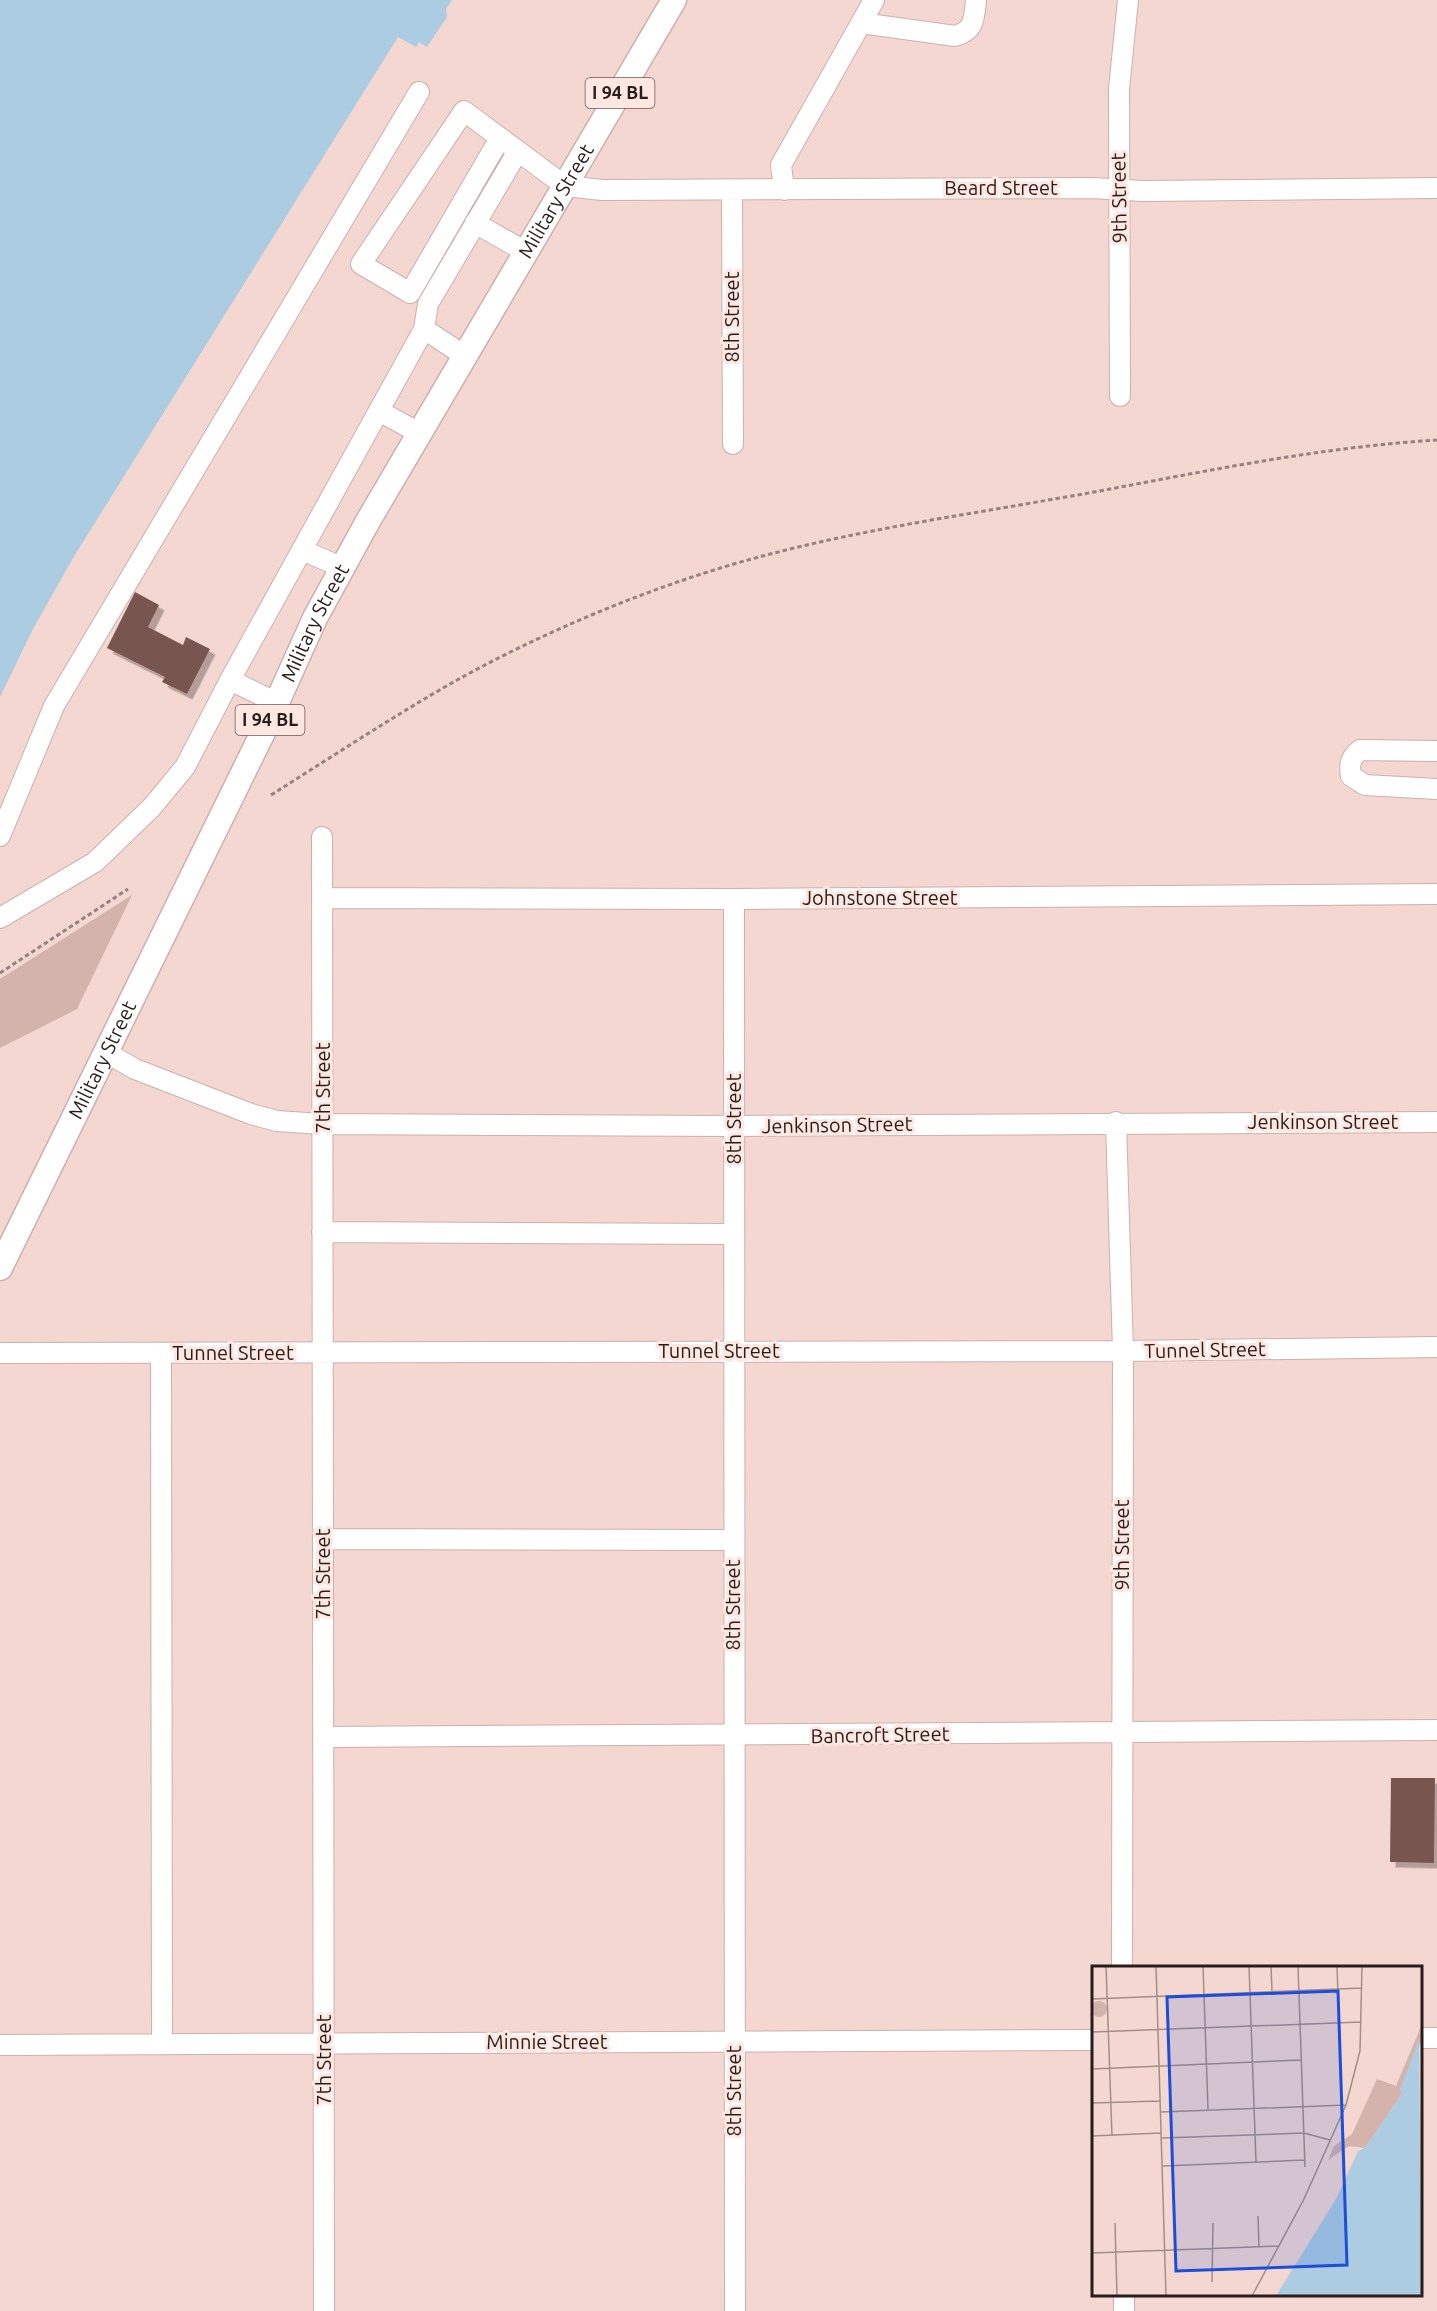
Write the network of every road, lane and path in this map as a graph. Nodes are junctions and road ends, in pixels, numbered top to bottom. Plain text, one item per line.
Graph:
1 (674, 0) edge
2 (874, 0) edge
3 (976, 0) edge
4 (1128, 0) edge
5 (861, 23) junction
6 (419, 93) dead end
7 (500, 138) junction
8 (518, 151) junction
9 (565, 186) junction
10 (1437, 188) edge
11 (1118, 189) junction
12 (732, 190) junction
13 (784, 190) junction
14 (475, 223) junction
15 (526, 252) junction
16 (424, 329) junction
17 (465, 356) junction
18 (1120, 396) dead end
19 (379, 411) junction
20 (419, 433) junction
21 (1437, 440) edge
22 (732, 444) dead end
23 (302, 550) junction
24 (341, 567) junction
25 (230, 680) junction
26 (277, 703) junction
27 (1437, 751) edge
28 (1437, 789) edge
29 (271, 795) dead end
30 (0, 836) edge
31 (322, 837) dead end
32 (128, 889) dead end
33 (1437, 894) edge
34 (323, 898) junction
35 (734, 899) junction
36 (0, 918) edge
37 (0, 973) edge
38 (107, 1053) junction
39 (1116, 1122) junction
40 (1437, 1122) edge
41 (322, 1124) junction
42 (735, 1126) junction
43 (322, 1232) junction
44 (734, 1234) junction
45 (0, 1268) edge
46 (1437, 1347) edge
47 (733, 1350) junction
48 (1123, 1351) junction
49 (0, 1353) edge
50 (161, 1353) junction
51 (322, 1353) junction
52 (323, 1539) junction
53 (733, 1540) junction
54 (1437, 1730) edge
55 (1120, 1732) junction
56 (734, 1736) junction
57 (323, 1737) junction
58 (1122, 1966) edge
59 (1092, 2040) edge
60 (324, 2042) junction
61 (734, 2042) junction
62 (162, 2044) junction
63 (0, 2045) edge
64 (324, 2311) edge
65 (735, 2311) edge

1 - 9 main road, Military Street / I 94 BL
2 - 5 street
3 - 5 street
4 - 11 street, 9th Street
5 - 13 street
6 - 30 street
7 - 7 street
7 - 8 street
8 - 9 street
8 - 14 street
9 - 12 street, Beard Street
9 - 15 main road, Military Street / I 94 BL
10 - 11 street, Beard Street
11 - 13 street, Beard Street
11 - 18 street, 9th Street
12 - 13 street, Beard Street
12 - 22 street, 8th Street
14 - 15 street
14 - 16 street
15 - 17 main road, Military Street / I 94 BL
16 - 17 street
16 - 19 street
17 - 20 main road, Military Street / I 94 BL
19 - 20 street
19 - 23 street
20 - 24 main road, Military Street / I 94 BL
21 - 29 path
23 - 24 street
23 - 25 street
24 - 26 main road, Military Street / I 94 BL
25 - 26 street
25 - 36 street
26 - 38 main road, Military Street / I 94 BL
27 - 28 street
31 - 34 street, 7th Street
32 - 37 path
33 - 35 street, Johnstone Street
34 - 35 street, Johnstone Street
34 - 41 street, 7th Street
35 - 42 street, 8th Street
38 - 41 street, Jenkinson Street
38 - 45 main road, Military Street / I 94 BL
39 - 40 street, Jenkinson Street
39 - 42 street, Jenkinson Street
39 - 48 street, 9th Street
41 - 42 street, Jenkinson Street
41 - 43 street, 7th Street
42 - 44 street, 8th Street
43 - 44 street
43 - 51 street, 7th Street
44 - 47 street, 8th Street
46 - 48 street, Tunnel Street
47 - 48 street, Tunnel Street
47 - 51 street, Tunnel Street
47 - 53 street, 8th Street
48 - 55 street, 9th Street
49 - 50 street, Tunnel Street
50 - 51 street, Tunnel Street
50 - 62 street
51 - 52 street, 7th Street
52 - 53 street
52 - 57 street, 7th Street
53 - 56 street, 8th Street
54 - 55 street, Bancroft Street
55 - 56 street, Bancroft Street
55 - 58 street, 9th Street
56 - 57 street, Bancroft Street
56 - 61 street, 8th Street
57 - 60 street, 7th Street
59 - 61 street, Minnie Street
60 - 61 street, Minnie Street
60 - 62 street, Minnie Street
60 - 64 street, 7th Street
61 - 65 street, 8th Street
62 - 63 street, Minnie Street

